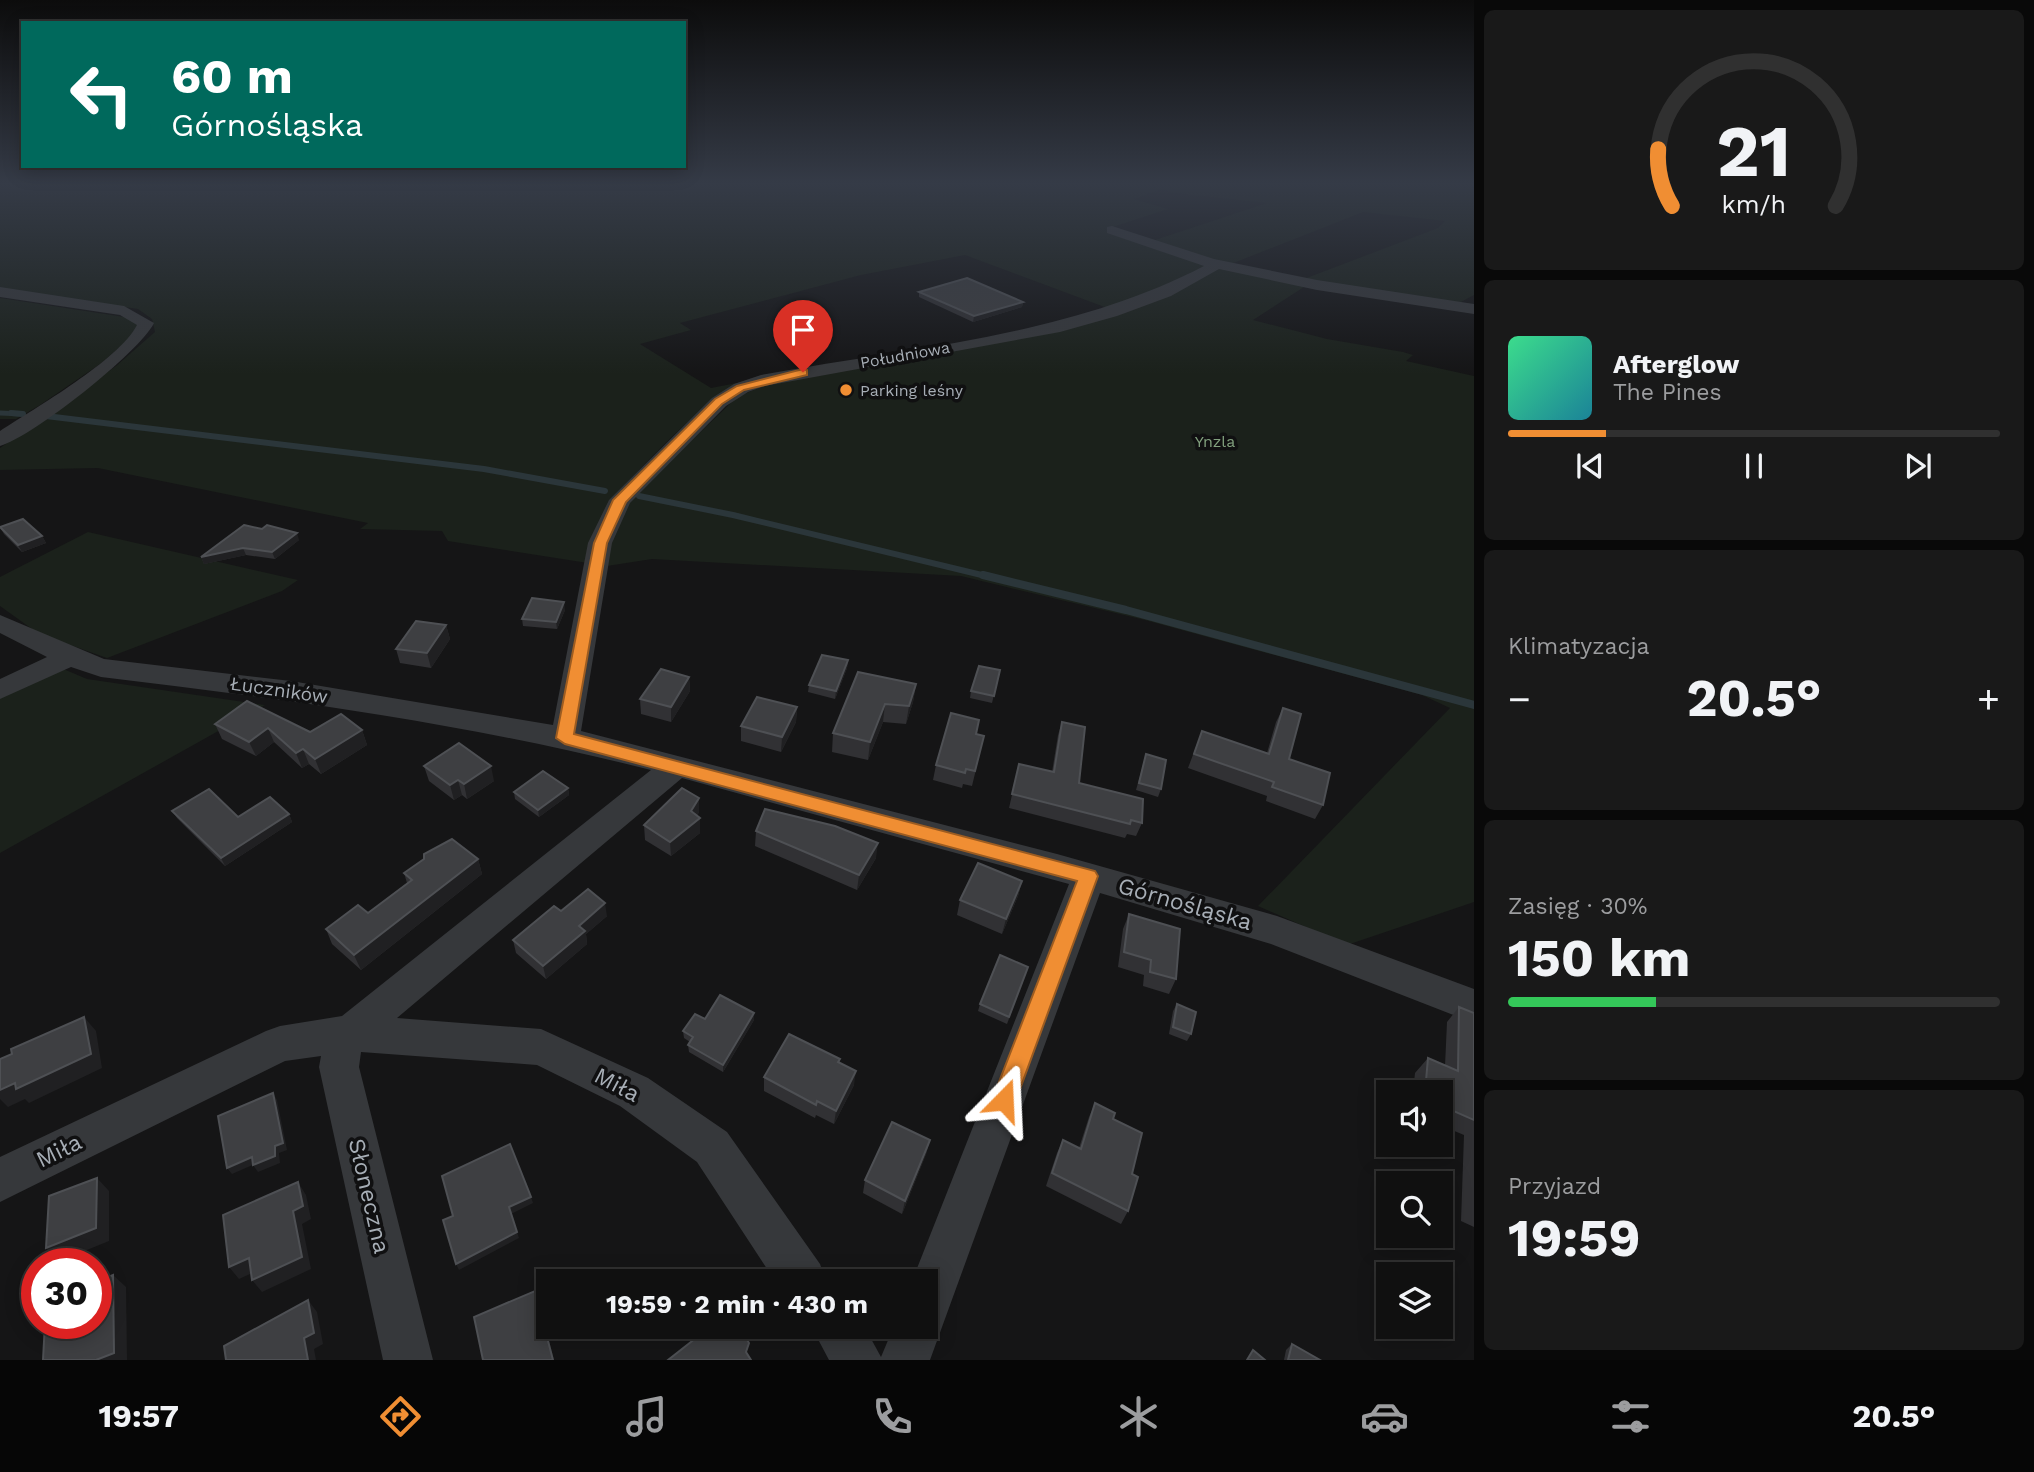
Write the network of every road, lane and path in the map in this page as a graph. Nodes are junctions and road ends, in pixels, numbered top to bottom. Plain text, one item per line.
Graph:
1 (1164, 247) edge
2 (1211, 263) junction
3 (0, 292) edge
4 (1474, 309) edge
5 (0, 440) edge
6 (0, 623) edge
7 (70, 657) junction
8 (0, 690) edge
9 (565, 738) junction
10 (677, 766) junction
11 (1088, 876) junction
12 (1474, 1006) edge
13 (351, 1033) junction
14 (0, 1180) edge
15 (795, 1269) edge
16 (938, 1274) edge
17 (844, 1339) edge
18 (913, 1339) edge
19 (408, 1360) edge
20 (858, 1360) edge
21 (905, 1360) edge

1 - 2 street
2 - 4 street
2 - 9 street, Południowa
3 - 5 street
6 - 7 street, Łuczników
7 - 8 street
7 - 9 street, Łuczników
9 - 10 street, Górnośląska
10 - 11 street, Górnośląska
10 - 13 street
11 - 12 street, Górnośląska
11 - 16 street
13 - 14 street, Miła
13 - 15 street, Miła
13 - 19 street, Słoneczna
17 - 20 street
18 - 21 street

